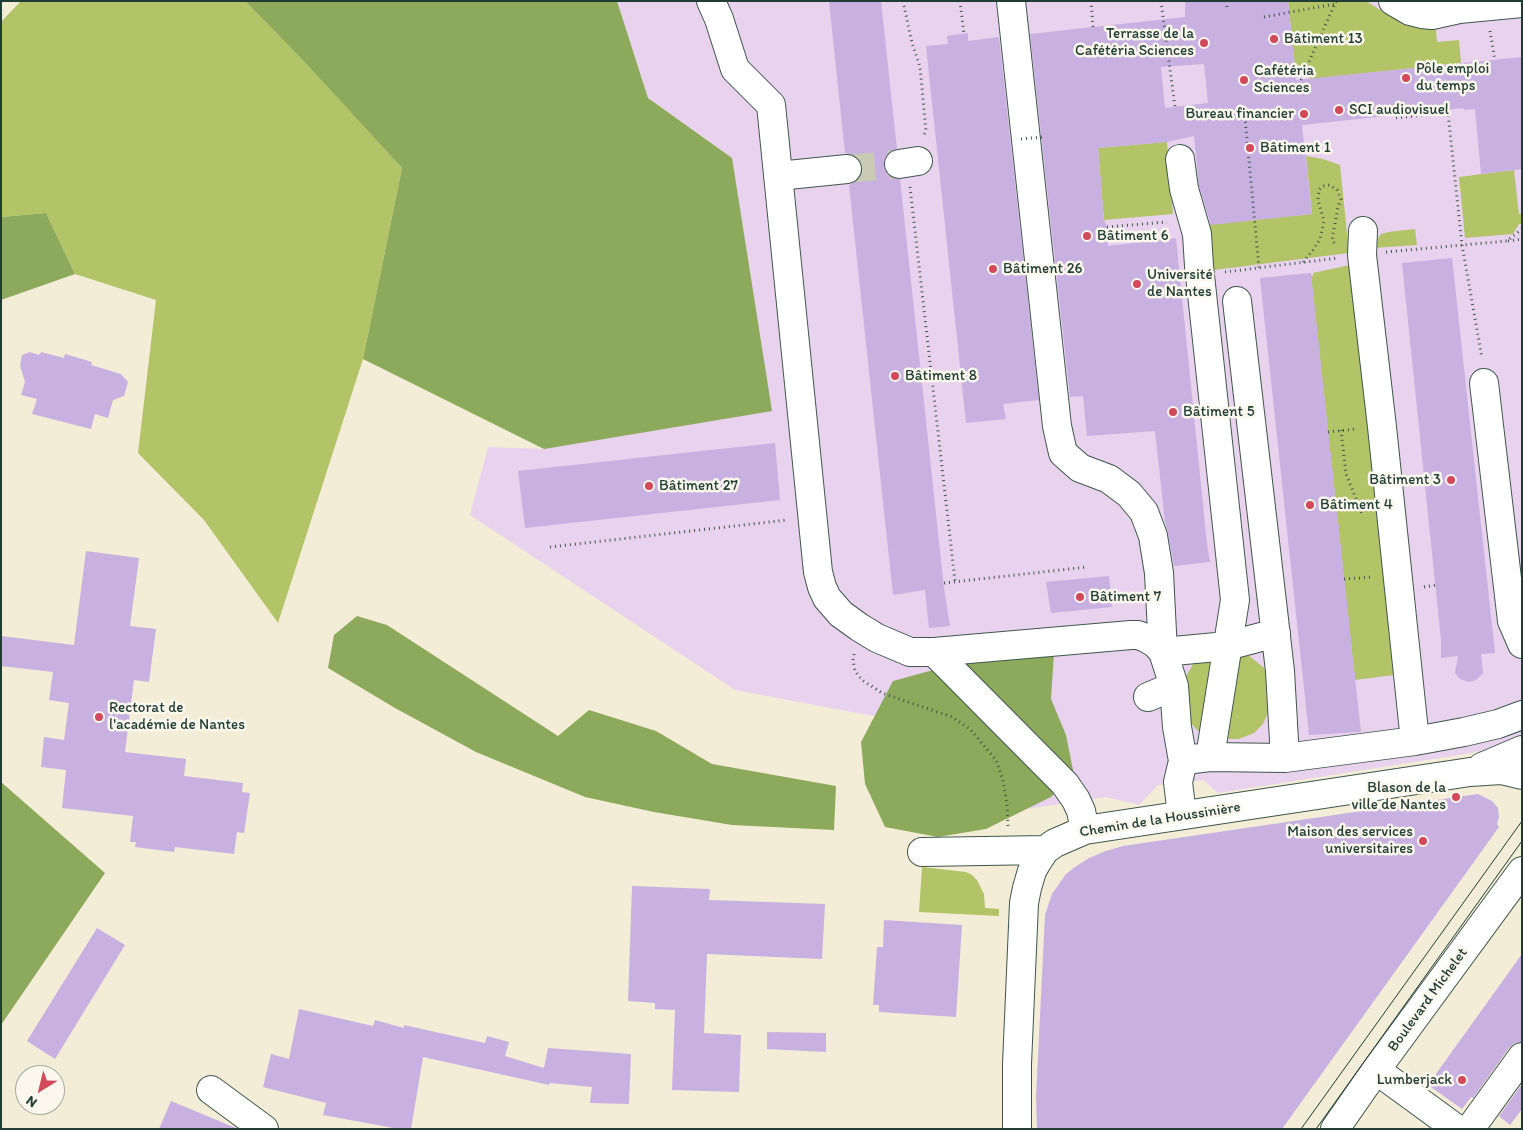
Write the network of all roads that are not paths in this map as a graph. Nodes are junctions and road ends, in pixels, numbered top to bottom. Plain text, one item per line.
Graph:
1 (711, 1) edge
2 (1011, 1) edge
3 (1393, 1) edge
4 (1522, 3) edge
5 (1180, 159) dead end
6 (847, 169) tunnel mouth
7 (778, 176) junction
8 (1357, 247) road end
9 (1237, 301) dead end
10 (1484, 383) road end
11 (1276, 633) junction
12 (1522, 644) edge
13 (1227, 646) junction
14 (934, 652) junction
15 (1163, 652) junction
16 (1174, 686) junction
17 (1148, 696) dead end
18 (1522, 715) edge
19 (1415, 741) junction
20 (1522, 750) edge
21 (1210, 757) junction
22 (1285, 758) junction
23 (1183, 761) junction
24 (1515, 770) edge
25 (1470, 772) junction
26 (1182, 815) junction
27 (1085, 830) junction
28 (1045, 850) junction
29 (922, 852) dead end
30 (1522, 872) edge
31 (1522, 1056) edge
32 (1376, 1070) junction
33 (211, 1090) dead end
34 (264, 1129) edge
35 (1017, 1129) edge
36 (1335, 1129) edge
37 (1457, 1129) edge
38 (1470, 1129) edge

1 - 7 street
2 - 15 street
3 - 4 street
5 - 13 street
6 - 7 street
7 - 14 street
8 - 19 street
9 - 11 street
10 - 12 street
11 - 13 street
11 - 22 street
13 - 15 street
13 - 21 street
14 - 15 street
14 - 27 street
15 - 16 street
16 - 17 street
16 - 23 street
18 - 19 street
19 - 22 street
20 - 25 street, Chemin de la Houssinière
21 - 22 street
21 - 23 street
23 - 26 street
24 - 25 street, Chemin de la Houssinière
25 - 26 street, Chemin de la Houssinière
26 - 27 street, Chemin de la Houssinière
27 - 28 street, Chemin de la Houssinière
28 - 29 street
28 - 35 street, Chemin de la Houssinière
30 - 32 street, Boulevard Michelet
31 - 38 street
32 - 36 street, Boulevard Michelet
32 - 37 street
33 - 34 street

